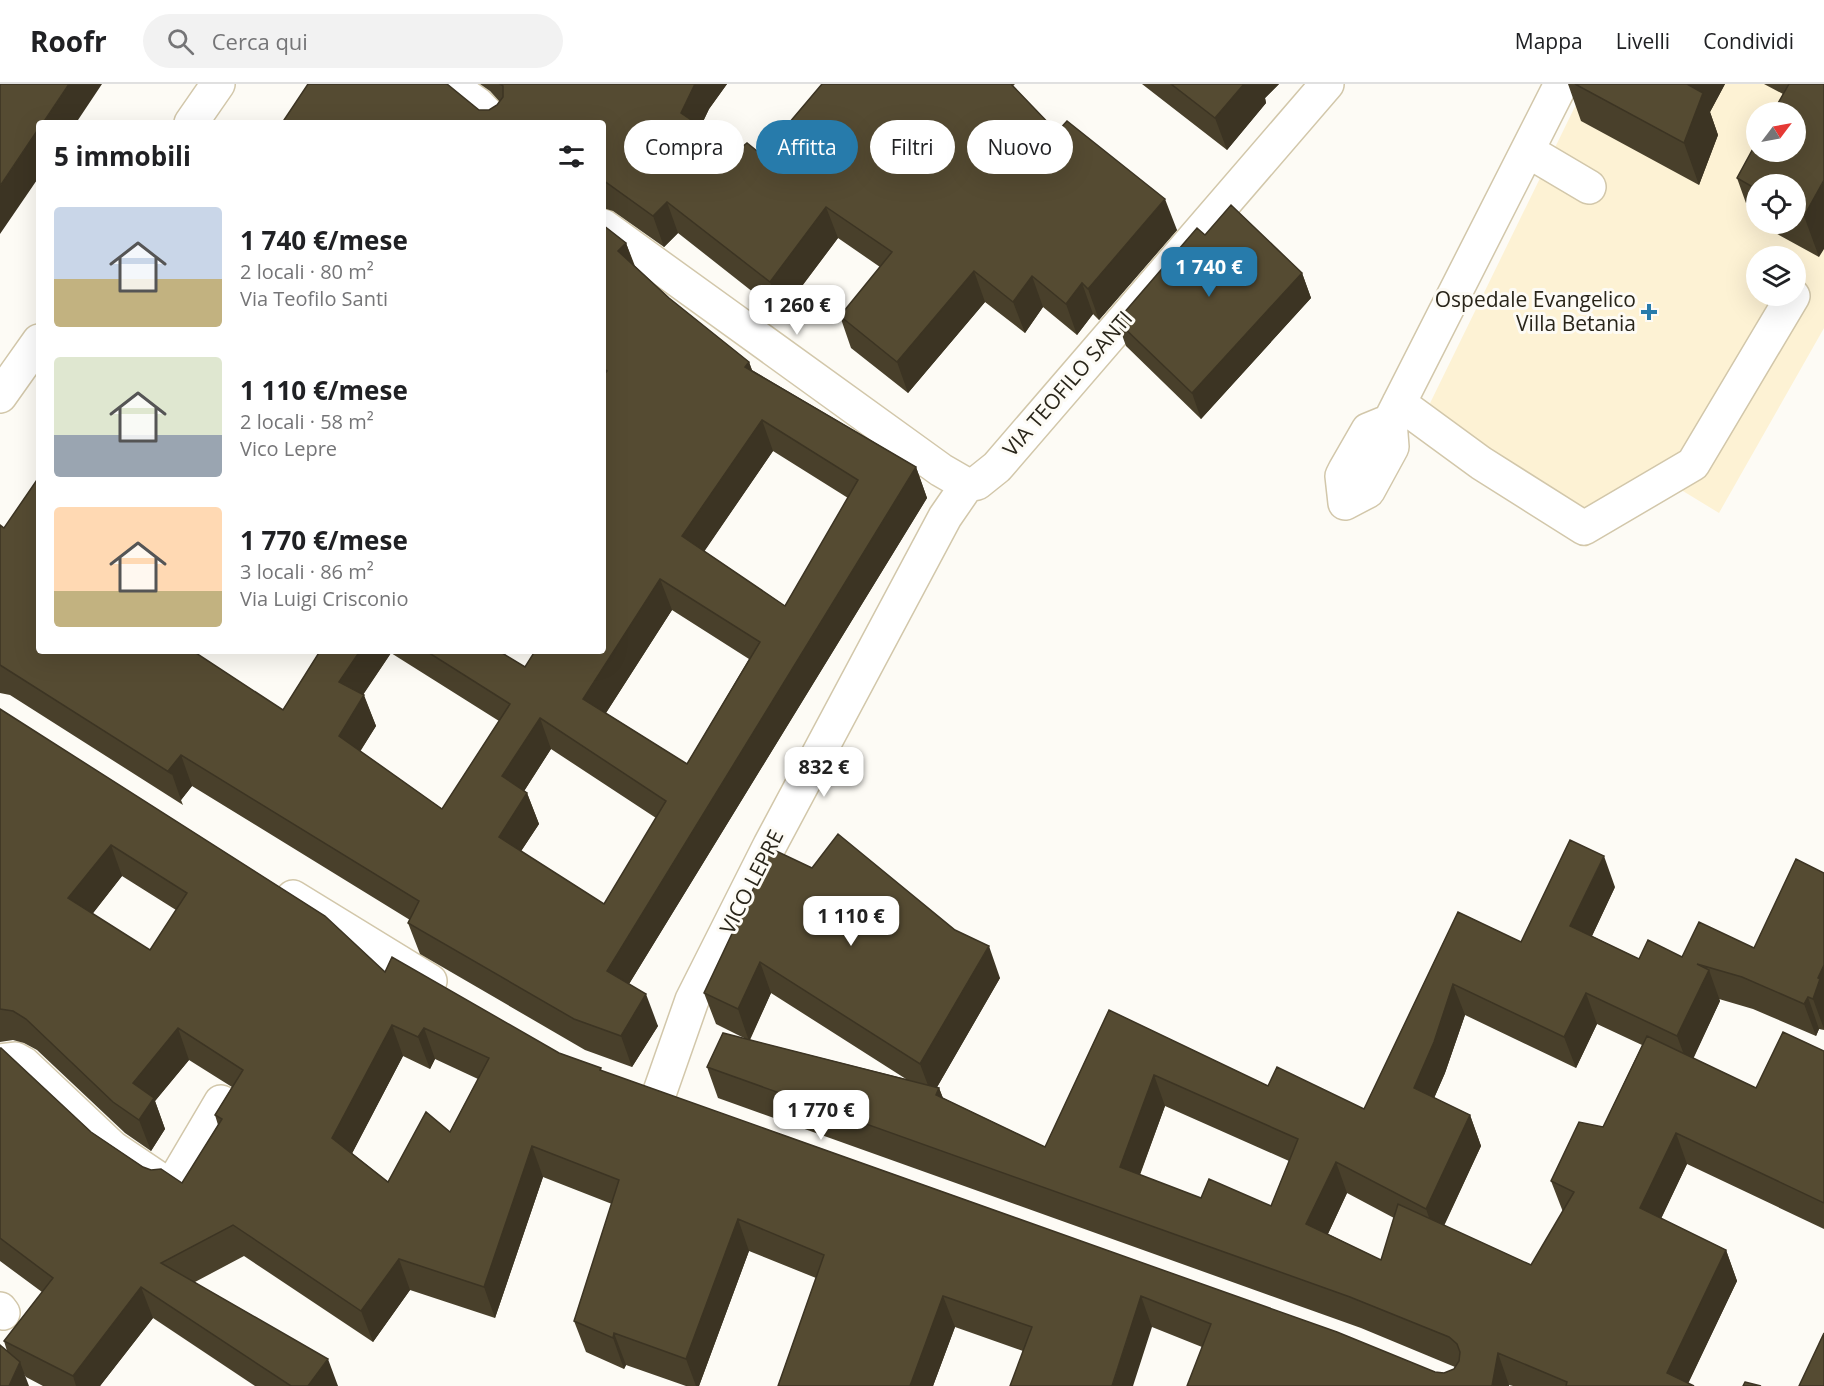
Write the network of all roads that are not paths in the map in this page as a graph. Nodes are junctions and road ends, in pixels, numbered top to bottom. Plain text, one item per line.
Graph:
1 (218, 84) edge
2 (449, 84) edge
3 (1327, 84) edge
4 (1561, 84) edge
5 (193, 120) edge
6 (493, 120) edge
7 (1528, 150) junction
8 (1589, 187) dead end
9 (606, 228) edge
10 (1787, 306) edge
11 (36, 344) edge
12 (0, 396) edge
13 (968, 485) junction
14 (269, 882) edge
15 (458, 998) edge
16 (0, 1061) edge
17 (627, 1086) edge
18 (658, 1098) junction
19 (221, 1102) edge
20 (692, 1110) edge

1 - 5 street
2 - 6 street
3 - 13 street, VIA TEOFILO SANTI
4 - 7 street
7 - 8 street
7 - 10 street
9 - 13 street
11 - 12 street
13 - 18 street, VICO LEPRE
14 - 15 street
16 - 19 street
17 - 18 street
18 - 20 street

